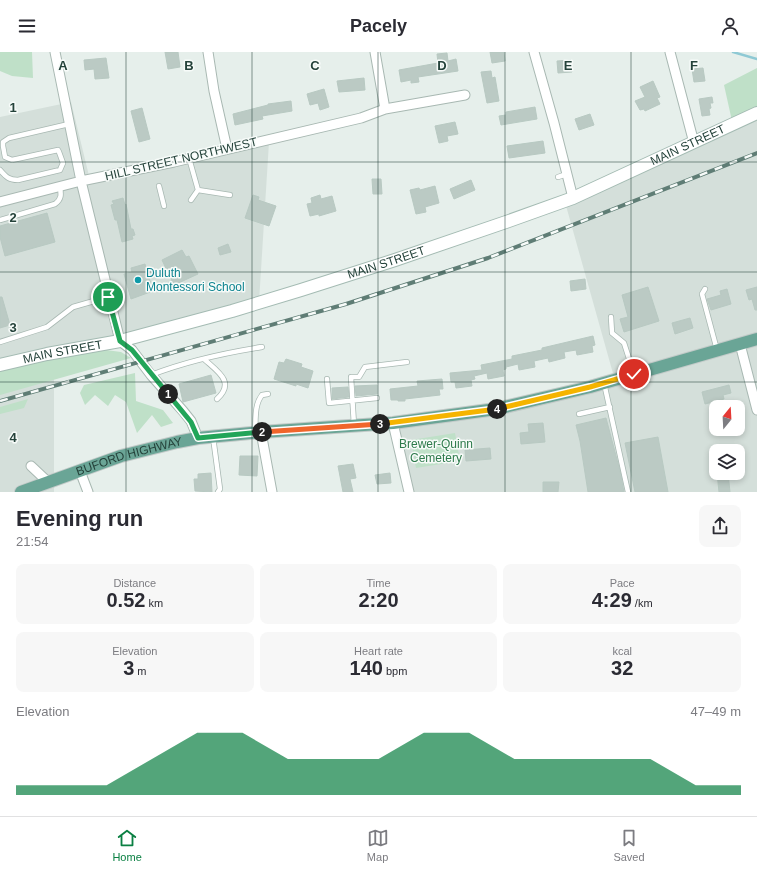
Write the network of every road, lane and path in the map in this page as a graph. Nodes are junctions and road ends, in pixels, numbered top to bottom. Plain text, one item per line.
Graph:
1 (55, 52) edge
2 (208, 52) edge
3 (375, 52) edge
4 (534, 52) edge
5 (670, 52) edge
6 (465, 95) dead end
7 (385, 109) junction
8 (757, 113) edge
9 (69, 124) junction
10 (694, 143) junction
11 (227, 149) junction
12 (189, 158) junction
13 (0, 170) edge
14 (81, 182) junction
15 (159, 186) dead end
16 (60, 187) junction
17 (198, 190) junction
18 (230, 195) dead end
19 (573, 198) junction
20 (191, 200) dead end
21 (0, 202) edge
22 (164, 206) dead end
23 (0, 220) edge
24 (705, 289) dead end
25 (108, 297) junction
26 (611, 317) dead end
27 (757, 339) edge
28 (120, 341) junction
29 (0, 342) edge
30 (740, 344) junction
31 (262, 347) dead end
32 (717, 350) junction
33 (204, 359) junction
34 (407, 362) dead end
35 (0, 365) edge
36 (634, 374) junction
37 (151, 375) junction
38 (328, 379) dead end
39 (604, 383) junction
40 (755, 391) edge
41 (268, 394) dead end
42 (377, 398) dead end
43 (217, 399) dead end
44 (352, 401) junction
45 (610, 407) junction
46 (757, 410) edge
47 (579, 414) dead end
48 (394, 423) junction
49 (354, 426) junction
50 (258, 432) junction
51 (213, 436) junction
52 (198, 438) junction
53 (31, 466) dead end
54 (80, 471) junction
55 (48, 482) junction
56 (269, 487) edge
57 (21, 492) edge
58 (88, 492) edge
59 (218, 492) edge
60 (409, 492) edge
61 (628, 492) edge

1 - 9 street
2 - 11 street
3 - 7 street
4 - 19 street
5 - 10 street
6 - 7 street
7 - 11 street, HILL STREET NORTHWEST
8 - 10 street, MAIN STREET
9 - 13 lane
9 - 14 street
10 - 19 street, MAIN STREET
11 - 12 street, HILL STREET NORTHWEST
12 - 14 street, HILL STREET NORTHWEST
12 - 17 lane
14 - 16 street, HILL STREET NORTHWEST
14 - 25 street
15 - 22 lane
16 - 21 street, HILL STREET NORTHWEST
16 - 23 lane
17 - 18 lane
17 - 20 lane
19 - 28 street, MAIN STREET
24 - 32 lane
25 - 28 street
25 - 29 lane
26 - 36 lane
27 - 30 main road, BUFORD HIGHWAY
28 - 35 street, MAIN STREET
28 - 37 street
30 - 32 main road, BUFORD HIGHWAY
30 - 40 street
31 - 33 lane
32 - 36 main road, BUFORD HIGHWAY
33 - 37 lane
33 - 43 lane
34 - 44 lane
36 - 39 main road, BUFORD HIGHWAY
37 - 52 street
38 - 44 lane
39 - 45 lane
39 - 48 main road, BUFORD HIGHWAY
40 - 46 street
41 - 50 lane
42 - 44 lane
44 - 49 lane
45 - 47 lane
45 - 61 lane
48 - 49 main road, BUFORD HIGHWAY
48 - 60 street
49 - 50 main road, BUFORD HIGHWAY
50 - 51 main road, BUFORD HIGHWAY
50 - 56 street
51 - 52 main road, BUFORD HIGHWAY
51 - 59 lane
52 - 54 main road, BUFORD HIGHWAY
53 - 55 street
54 - 55 main road, BUFORD HIGHWAY
54 - 58 street
55 - 57 main road, BUFORD HIGHWAY

